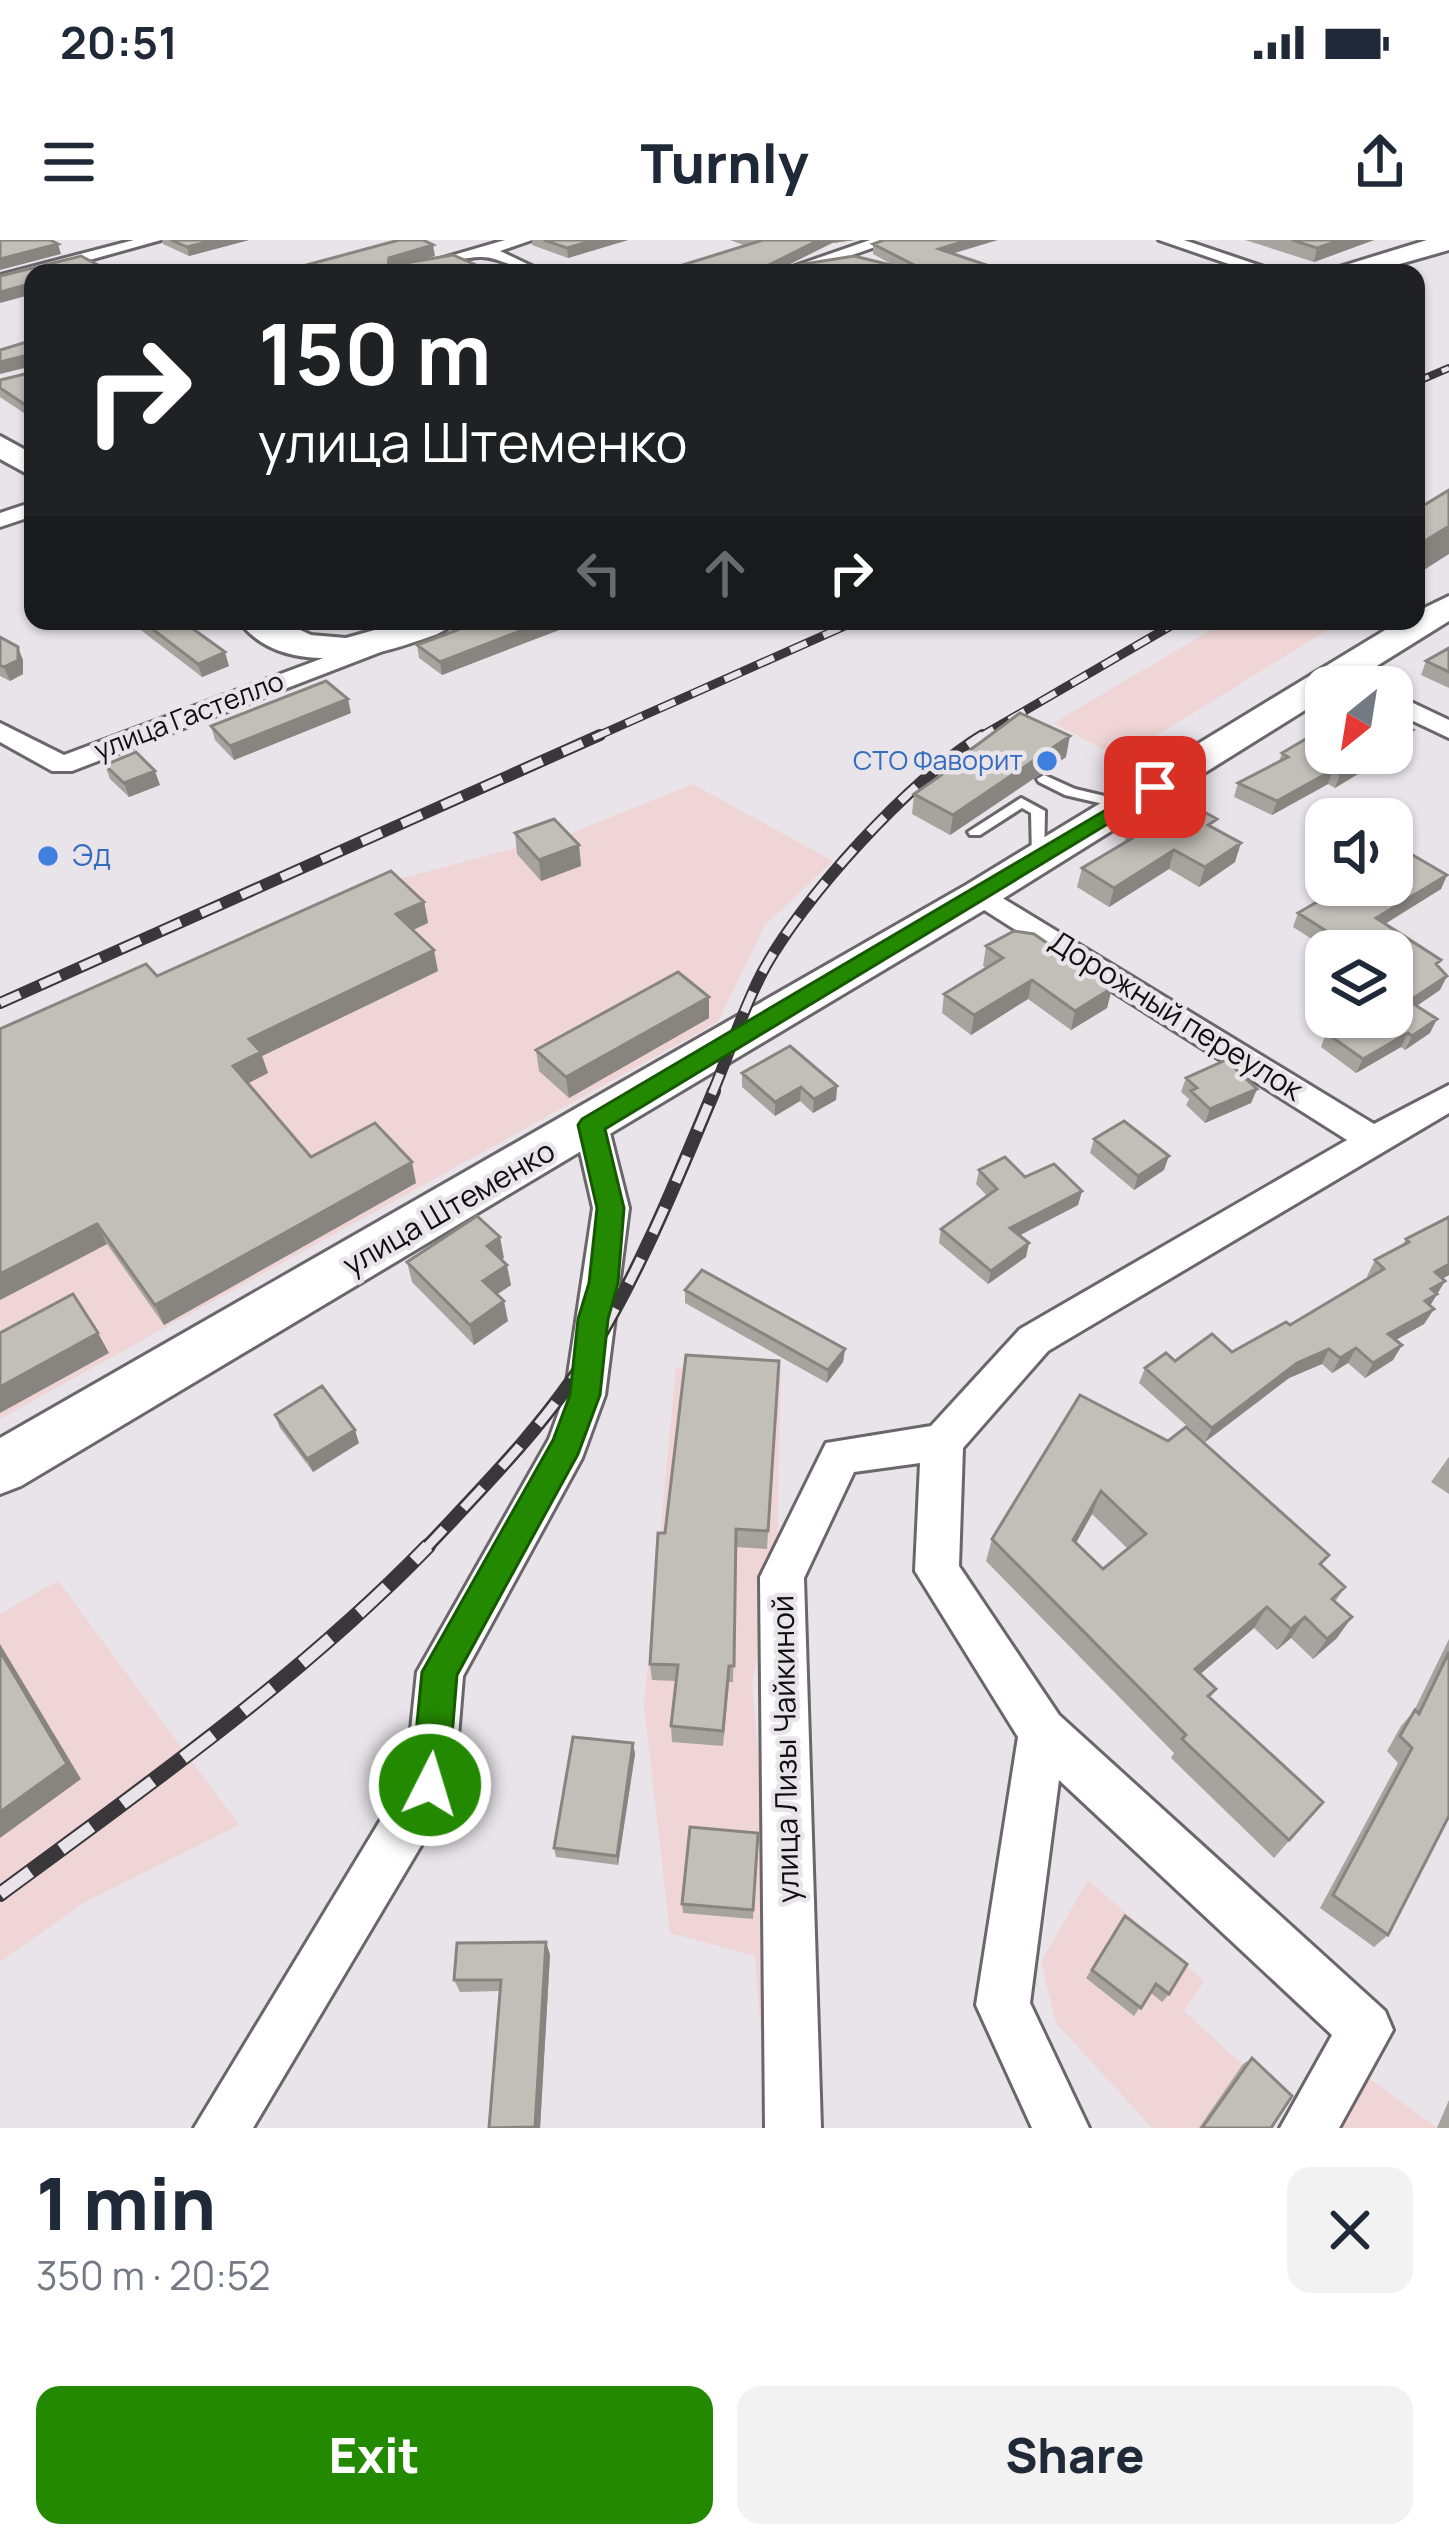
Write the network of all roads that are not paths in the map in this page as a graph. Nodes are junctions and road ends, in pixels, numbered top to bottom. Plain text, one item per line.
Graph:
1 (85, 240) edge
2 (153, 240) edge
3 (457, 240) edge
4 (524, 240) edge
5 (805, 240) edge
6 (887, 240) edge
7 (1167, 240) edge
8 (1449, 243) edge
9 (485, 250) junction
10 (108, 252) junction
11 (845, 253) junction
12 (128, 262) dead end
13 (62, 264) edge
14 (434, 264) edge
15 (517, 264) edge
16 (811, 264) edge
17 (875, 264) edge
18 (1244, 264) edge
19 (1368, 264) edge
20 (1449, 606) edge
21 (1425, 624) edge
22 (269, 630) edge
23 (415, 630) edge
24 (1418, 630) edge
25 (382, 643) junction
26 (1370, 666) edge
27 (1305, 706) edge
28 (1413, 712) edge
29 (1449, 730) edge
30 (0, 731) edge
31 (1044, 779) edge
32 (1125, 806) junction
33 (975, 832) dead end
34 (1039, 858) junction
35 (981, 894) junction
36 (1449, 1096) edge
37 (591, 1125) junction
38 (1371, 1139) junction
39 (942, 1442) junction
40 (0, 1468) edge
41 (1042, 1732) junction
42 (222, 2128) edge
43 (793, 2128) edge
44 (1060, 2128) edge
45 (1308, 2128) edge

1 - 10 street
2 - 10 street
3 - 9 street
4 - 9 street
5 - 11 street
6 - 11 street
7 - 18 street
8 - 19 main road
9 - 14 street
9 - 15 street
10 - 12 street
10 - 13 street
11 - 16 street
11 - 17 street
20 - 21 main road, улица Штеменко
22 - 25 main road
23 - 25 main road
24 - 26 main road, улица Штеменко
25 - 30 street, улица Гастелло
27 - 32 main road, улица Штеменко
28 - 29 street
31 - 32 lane
32 - 34 main road, улица Штеменко
33 - 34 lane
34 - 35 main road, улица Штеменко
35 - 37 main road, улица Штеменко
35 - 38 street, Дорожный переулок
36 - 38 street
37 - 40 main road, улица Штеменко
37 - 42 street
38 - 39 street
39 - 41 street
39 - 43 street, улица Лизы Чайкиной
41 - 44 street
41 - 45 street

